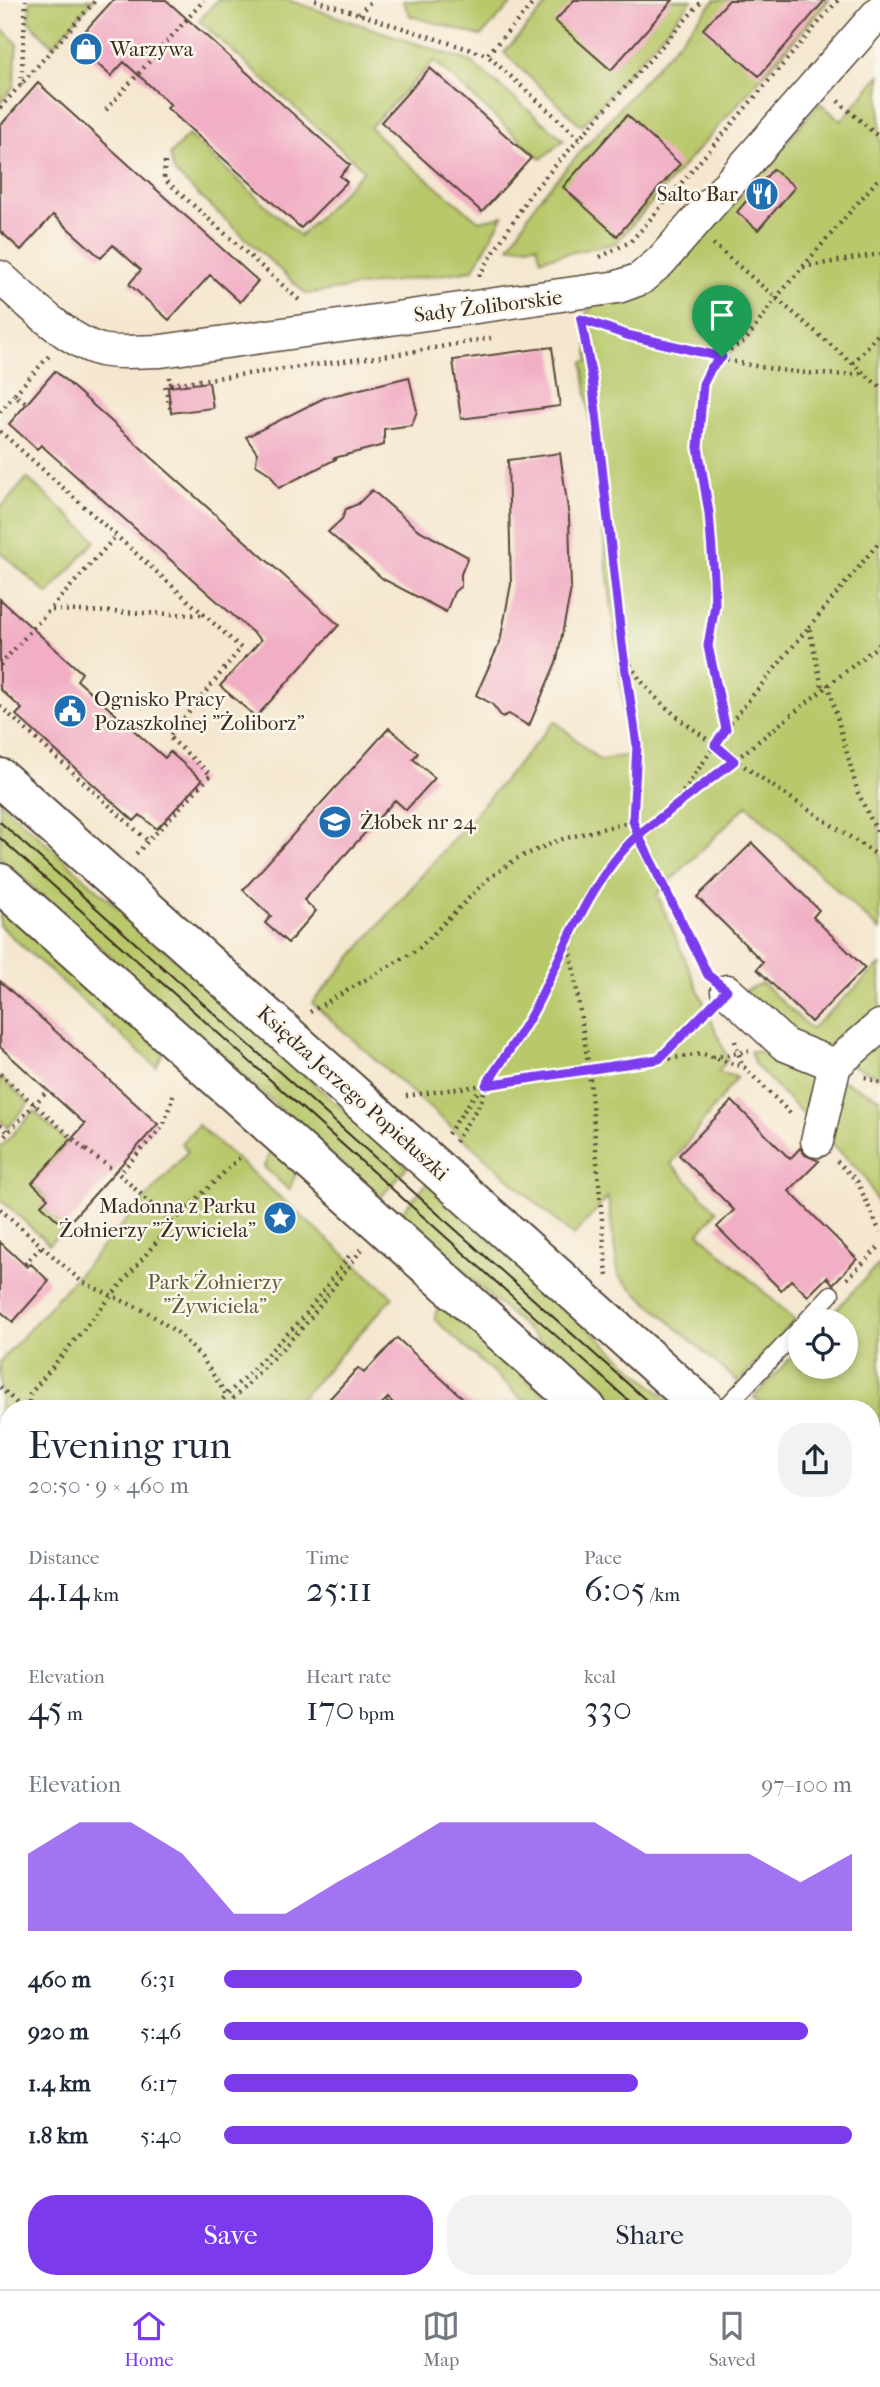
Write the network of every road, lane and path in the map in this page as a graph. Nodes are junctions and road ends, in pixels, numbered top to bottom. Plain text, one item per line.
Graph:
1 (26, 0) edge
2 (96, 0) edge
3 (204, 0) edge
4 (315, 0) edge
5 (372, 0) edge
6 (536, 0) edge
7 (703, 0) edge
8 (838, 0) edge
9 (880, 11) edge
10 (359, 14) junction
11 (487, 55) junction
12 (818, 83) junction
13 (21, 85) junction
14 (0, 108) edge
15 (106, 110) dead end
16 (880, 138) edge
17 (580, 139) junction
18 (165, 162) dead end
19 (880, 177) edge
20 (692, 227) junction
21 (880, 254) edge
22 (595, 260) dead end
23 (803, 267) junction
24 (491, 275) dead end
25 (478, 276) junction
26 (0, 277) edge
27 (465, 278) dead end
28 (776, 298) junction
29 (295, 306) dead end
30 (581, 319) junction
31 (568, 322) dead end
32 (880, 332) edge
33 (502, 336) dead end
34 (55, 349) dead end
35 (722, 357) junction
36 (853, 363) junction
37 (168, 369) dead end
38 (864, 373) junction
39 (170, 384) junction
40 (880, 387) edge
41 (14, 395) junction
42 (24, 402) dead end
43 (0, 412) edge
44 (171, 412) dead end
45 (0, 431) edge
46 (116, 536) junction
47 (880, 541) edge
48 (51, 610) junction
49 (205, 615) junction
50 (810, 627) junction
51 (880, 644) edge
52 (622, 645) junction
53 (0, 665) edge
54 (825, 685) junction
55 (0, 706) edge
56 (726, 729) junction
57 (715, 745) junction
58 (734, 761) junction
59 (0, 778) edge
60 (669, 812) junction
61 (633, 821) junction
62 (638, 835) junction
63 (880, 838) edge
64 (149, 841) junction
65 (134, 856) dead end
66 (880, 857) edge
67 (0, 883) edge
68 (569, 940) junction
69 (727, 990) junction
70 (310, 1012) dead end
71 (880, 1026) edge
72 (659, 1059) junction
73 (835, 1065) junction
74 (589, 1070) junction
75 (0, 1074) edge
76 (486, 1085) junction
77 (48, 1090) dead end
78 (174, 1093) dead end
79 (405, 1096) dead end
80 (34, 1105) junction
81 (0, 1125) edge
82 (8, 1132) junction
83 (448, 1135) dead end
84 (0, 1141) edge
85 (817, 1141) junction
86 (79, 1145) junction
87 (452, 1148) dead end
88 (88, 1152) dead end
89 (242, 1155) dead end
90 (119, 1174) junction
91 (0, 1209) edge
92 (172, 1223) junction
93 (880, 1232) edge
94 (880, 1246) edge
95 (41, 1247) junction
96 (364, 1247) dead end
97 (352, 1252) dead end
98 (24, 1264) dead end
99 (607, 1276) dead end
100 (111, 1294) junction
101 (831, 1294) joint
102 (817, 1309) edge
103 (788, 1341) edge
104 (0, 1387) edge
105 (227, 1396) junction
106 (14, 1400) edge
107 (29, 1400) edge
108 (222, 1400) edge
109 (232, 1400) edge
110 (577, 1400) edge
111 (695, 1400) edge
112 (732, 1400) edge

1 - 13 path
2 - 13 path
3 - 15 path
4 - 10 path
5 - 10 path
6 - 11 path
7 - 17 path
8 - 22 path
9 - 12 street, Sady Żoliborskie
10 - 11 path
11 - 17 path
12 - 16 path
12 - 20 street, Sady Żoliborskie
13 - 14 path
17 - 25 path
18 - 29 path
19 - 23 path
20 - 26 street, Sady Żoliborskie
20 - 28 path
21 - 23 path
23 - 28 path
24 - 25 path
25 - 27 path
28 - 35 path
28 - 36 path
30 - 31 path
30 - 35 path
30 - 52 path
32 - 36 path
33 - 39 path
34 - 41 path
35 - 38 path
35 - 56 path
36 - 38 path
37 - 39 path
38 - 40 path
39 - 44 path
41 - 42 path
41 - 43 path
45 - 46 path
46 - 48 path
46 - 49 path
47 - 50 path
48 - 49 path
48 - 53 path
49 - 64 path
50 - 54 path
50 - 56 path
51 - 54 path
52 - 57 path
52 - 61 path
54 - 58 path
54 - 63 path
55 - 64 path
56 - 57 path
57 - 58 path
57 - 60 path
58 - 60 path
58 - 66 path
59 - 111 main road, Księdza Jerzego Popiełuszki
60 - 62 path
61 - 62 path
61 - 70 path
62 - 68 path
62 - 69 path
64 - 65 path
67 - 110 main road
68 - 74 path
68 - 76 path
69 - 72 path
69 - 73 street
71 - 73 street
72 - 74 path
72 - 85 path
73 - 85 street
74 - 76 path
74 - 99 path
75 - 80 path
76 - 79 path
76 - 83 path
76 - 87 path
77 - 80 path
78 - 90 path
80 - 82 path
80 - 86 path
81 - 82 path
82 - 84 path
85 - 93 path
86 - 88 path
86 - 90 path
89 - 92 path
90 - 92 path
91 - 95 path
92 - 100 path
94 - 101 path
95 - 98 path
95 - 100 path
96 - 109 path
97 - 105 path
100 - 105 path
100 - 107 path
101 - 102 lane
103 - 112 lane
104 - 106 path
105 - 108 path

